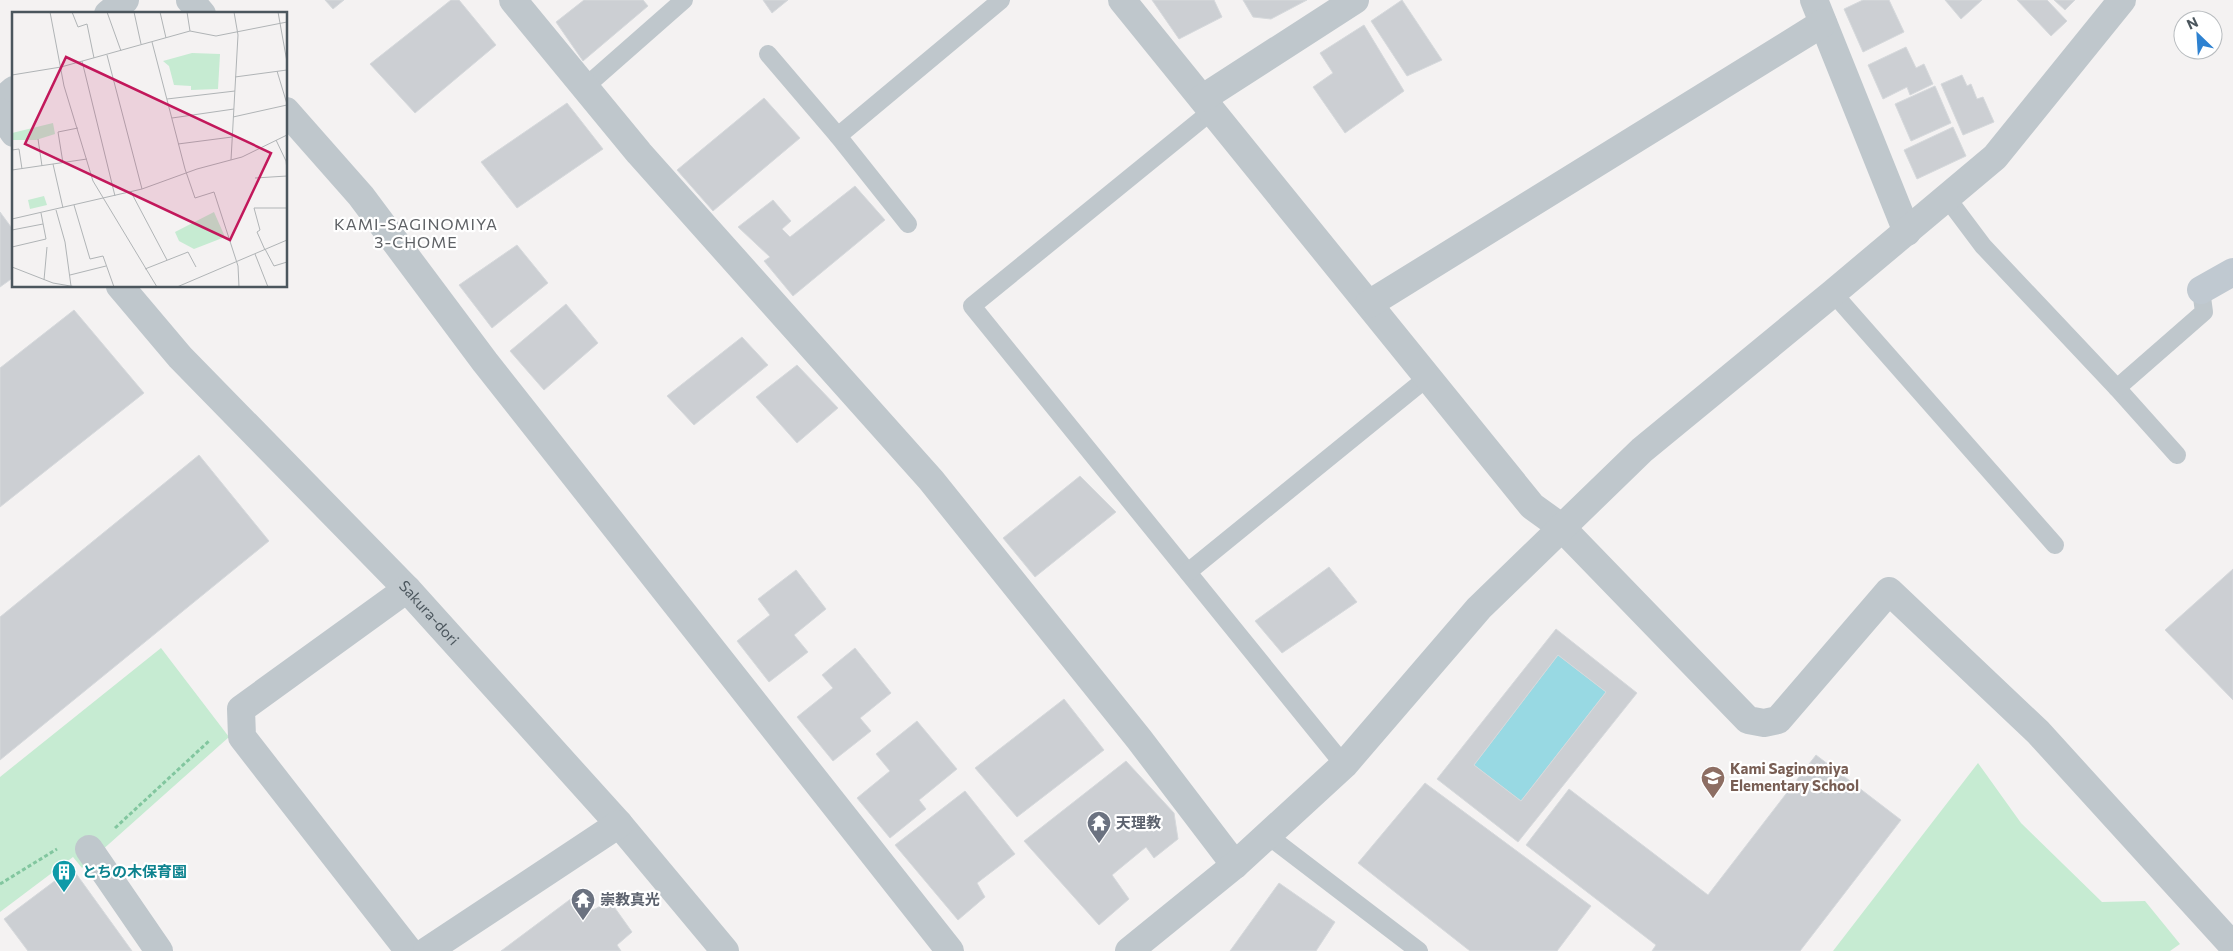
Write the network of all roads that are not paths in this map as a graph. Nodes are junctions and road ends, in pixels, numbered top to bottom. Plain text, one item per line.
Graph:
1 (125, 0) edge
2 (190, 0) edge
3 (513, 0) edge
4 (684, 0) edge
5 (1001, 0) edge
6 (1122, 0) edge
7 (1355, 0) edge
8 (2122, 0) edge
9 (1819, 11) edge
10 (110, 12) edge
11 (200, 12) edge
12 (768, 54) dead end
13 (585, 87) junction
14 (12, 92) edge
15 (0, 102) edge
16 (1208, 104) junction
17 (0, 112) edge
18 (288, 113) edge
19 (12, 130) edge
20 (838, 136) junction
21 (1948, 198) junction
22 (908, 224) dead end
23 (1907, 232) junction
24 (2233, 272) edge
25 (122, 288) edge
26 (2201, 290) joint
27 (1833, 293) junction
28 (1369, 304) junction
29 (1428, 377) junction
30 (2117, 388) junction
31 (2177, 455) dead end
32 (1561, 528) junction
33 (2056, 545) dead end
34 (1188, 572) junction
35 (407, 589) junction
36 (1344, 765) junction
37 (620, 824) junction
38 (1267, 835) junction
39 (89, 849) road end
40 (1234, 865) junction
41 (1147, 946) edge
42 (2233, 946) edge
43 (159, 951) edge
44 (409, 951) edge
45 (427, 951) edge
46 (725, 951) edge
47 (950, 951) edge
48 (1419, 951) edge

1 - 10 street
2 - 11 street
3 - 13 street
4 - 13 lane
5 - 20 lane
6 - 16 street
7 - 16 street
8 - 21 street
9 - 23 street
9 - 28 street
12 - 20 lane
13 - 40 street
14 - 15 street
16 - 28 street
16 - 34 lane
17 - 19 street
18 - 47 street
20 - 22 lane
21 - 23 street
21 - 30 lane
23 - 27 street
24 - 26 street
25 - 35 street, Sakura-dori
26 - 30 lane
27 - 32 street
27 - 33 lane
28 - 29 street
29 - 32 street
29 - 34 lane
30 - 31 lane
32 - 36 street
32 - 42 street
34 - 36 lane
35 - 37 street, Sakura-dori
35 - 44 street
36 - 38 street
37 - 45 street
37 - 46 street, Sakura-dori
38 - 40 street
38 - 48 lane
39 - 43 street
40 - 41 street

